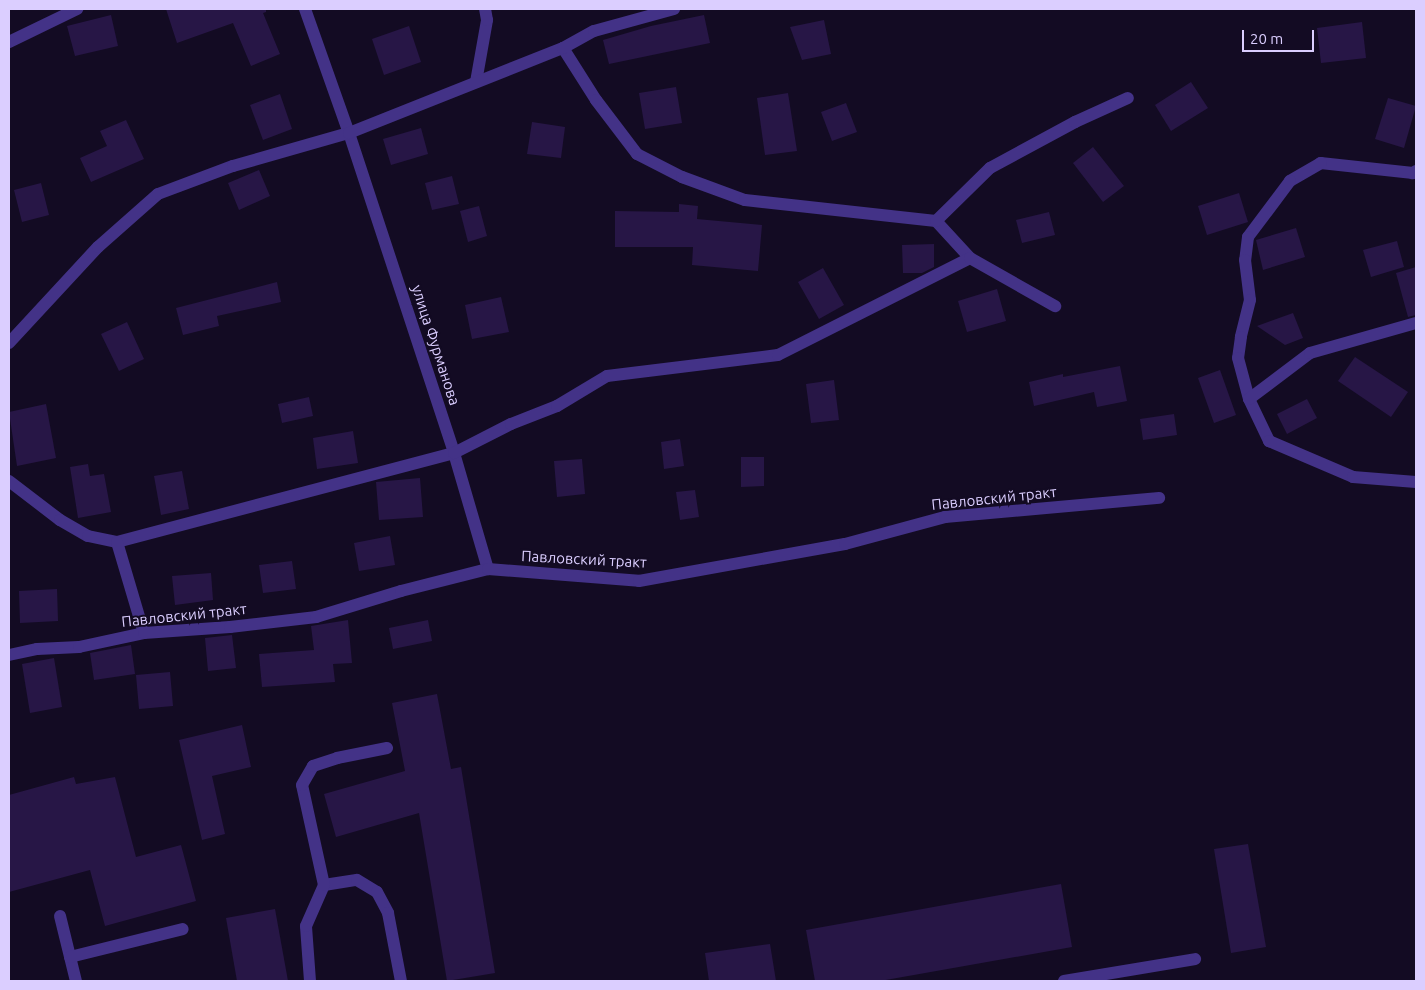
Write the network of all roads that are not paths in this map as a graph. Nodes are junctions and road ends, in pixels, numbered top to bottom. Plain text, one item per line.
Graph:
1 (77, 9) edge
2 (306, 9) edge
3 (485, 9) edge
4 (674, 9) edge
5 (649, 11) edge
6 (9, 42) edge
7 (563, 48) junction
8 (476, 82) junction
9 (1128, 98) dead end
10 (349, 133) junction
11 (1415, 174) edge
12 (936, 221) junction
13 (970, 258) junction
14 (1055, 306) dead end
15 (1416, 323) edge
16 (9, 342) edge
17 (1249, 399) junction
18 (454, 453) junction
19 (9, 481) edge
20 (1416, 482) edge
21 (1159, 498) dead end
22 (117, 542) junction
23 (488, 569) junction
24 (144, 633) junction
25 (9, 655) edge
26 (387, 748) dead end
27 (324, 885) junction
28 (60, 916) dead end
29 (183, 929) dead end
30 (70, 957) junction
31 (1195, 959) dead end
32 (76, 981) edge
33 (310, 981) edge
34 (400, 981) edge
35 (1064, 981) edge

1 - 6 street
2 - 10 street, улица Фурманова
3 - 8 street
4 - 5 street
5 - 7 street
7 - 8 street
7 - 12 street
8 - 10 street
9 - 12 street
10 - 16 street
10 - 18 street, улица Фурманова
11 - 17 street
12 - 13 street
13 - 14 street
13 - 18 street
15 - 17 street
17 - 20 street
18 - 22 street
18 - 23 street, улица Фурманова
19 - 22 street
21 - 23 street, Павловский тракт
22 - 24 street
23 - 24 street, Павловский тракт
24 - 25 street, Павловский тракт
26 - 27 street
27 - 33 street
27 - 34 street
28 - 30 street
29 - 30 street
30 - 32 street
31 - 35 street

